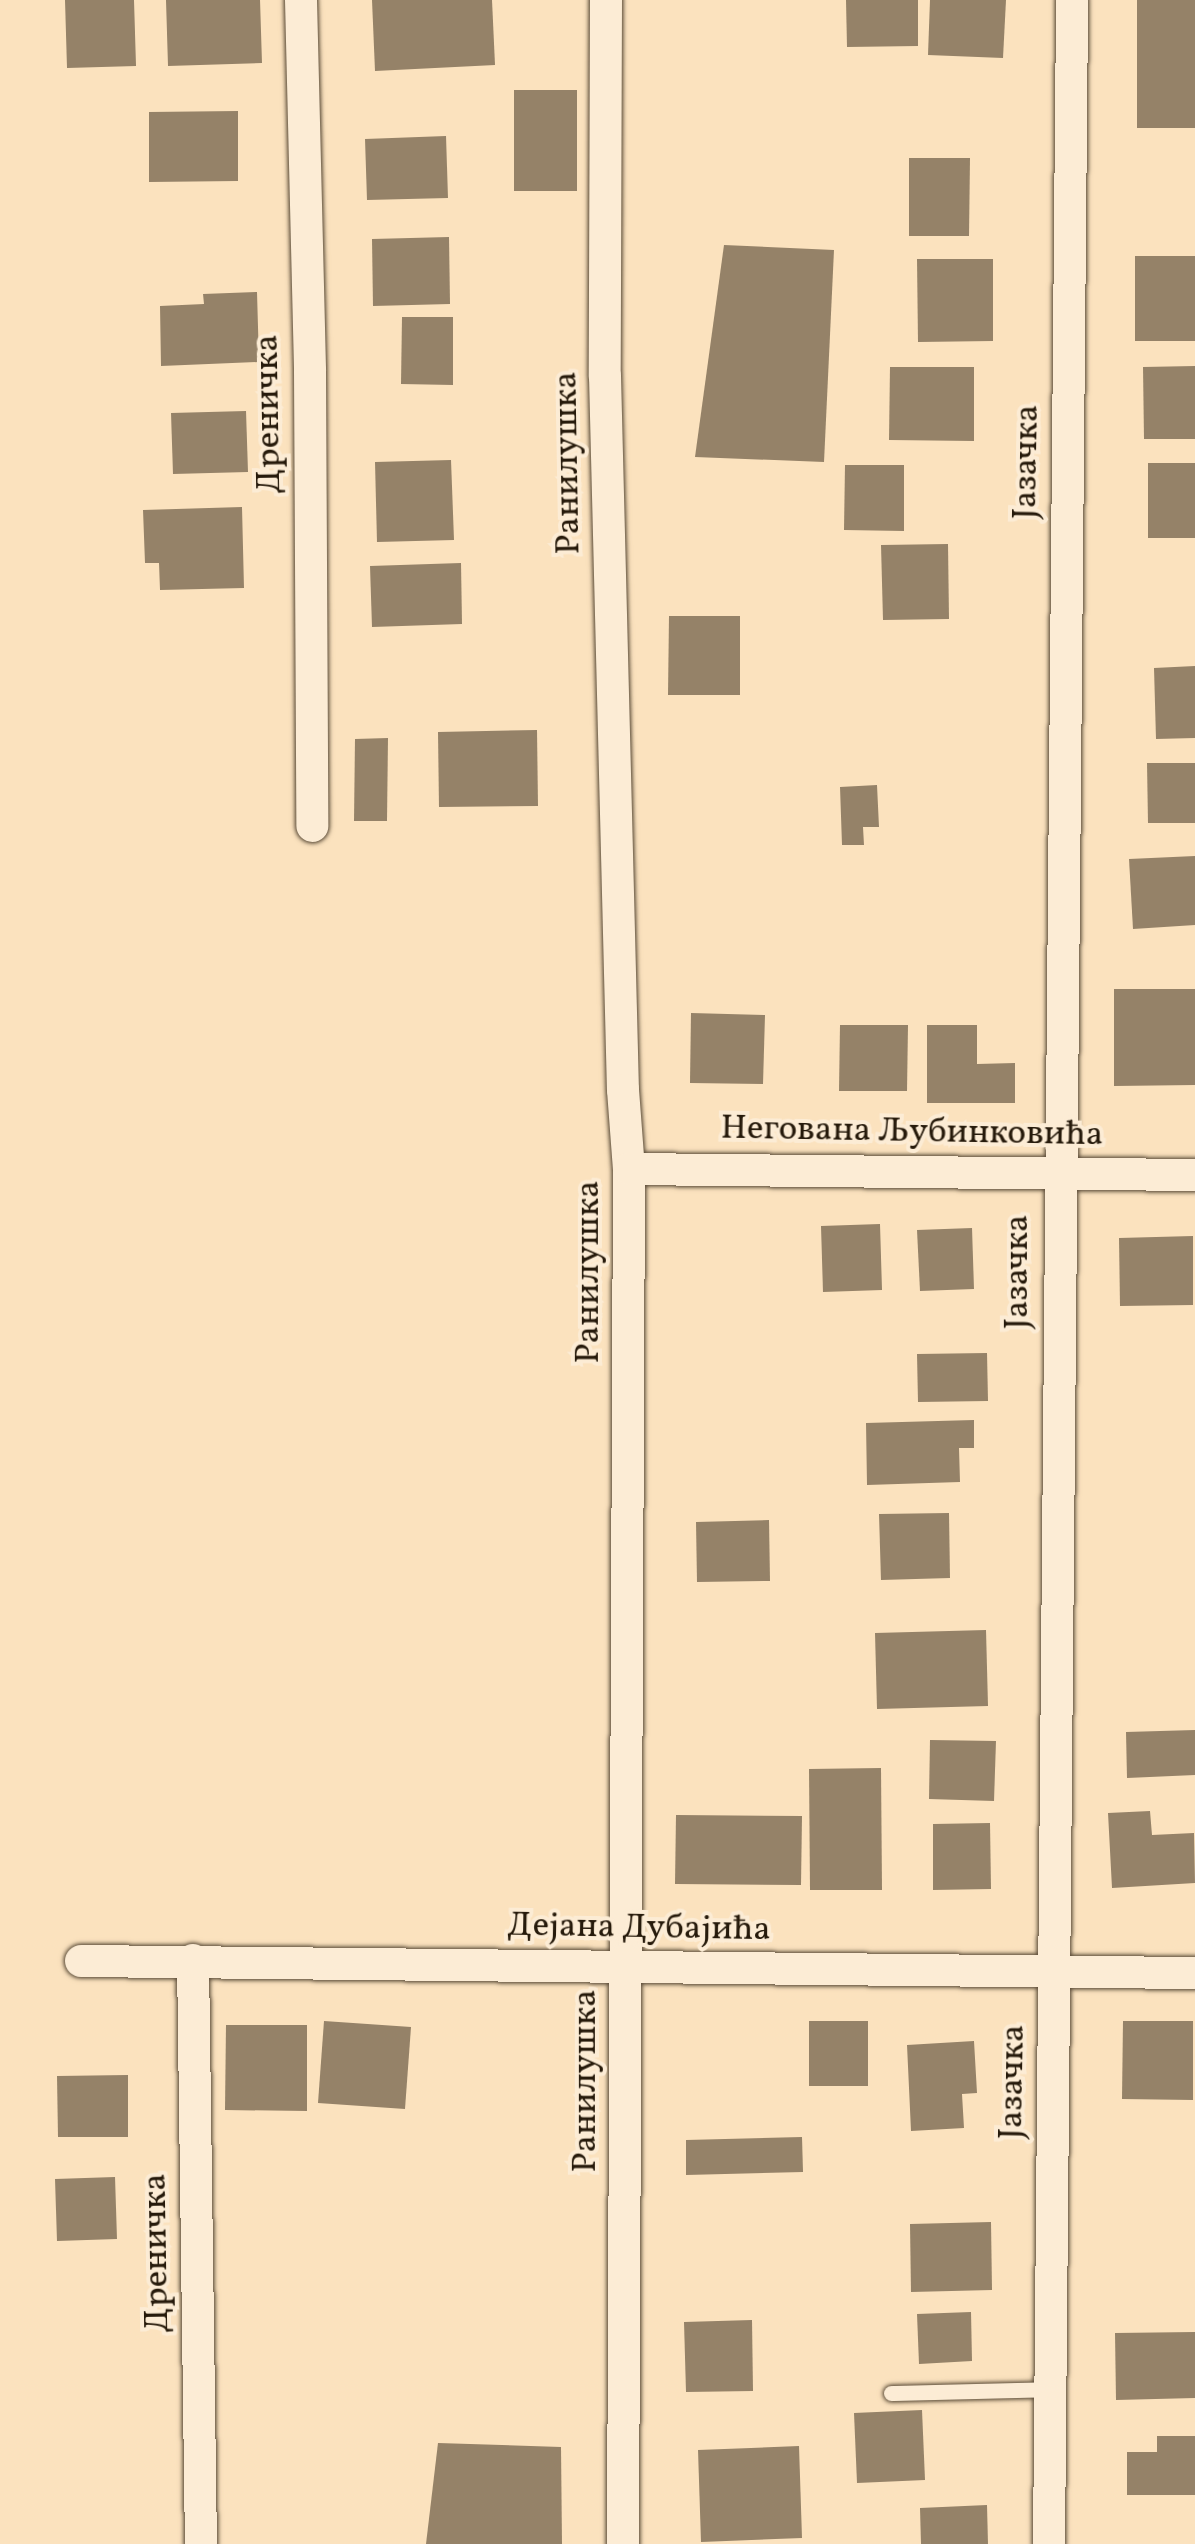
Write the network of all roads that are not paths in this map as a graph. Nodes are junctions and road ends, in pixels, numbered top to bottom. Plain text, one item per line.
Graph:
1 (301, 0) edge
2 (606, 0) edge
3 (1072, 0) edge
4 (312, 826) dead end
5 (629, 1168) junction
6 (1059, 1174) junction
7 (1195, 1175) edge
8 (193, 1960) junction
9 (81, 1961) dead end
10 (627, 1969) junction
11 (1195, 1973) edge
12 (1054, 1974) junction
13 (1050, 2390) junction
14 (891, 2393) dead end
15 (201, 2544) edge
16 (622, 2544) edge
17 (1049, 2544) edge

1 - 4 street, Дреничка
2 - 5 street, Ранилушка
3 - 6 street, Јазачка
5 - 6 street, Негована Љубинковића
5 - 10 street, Ранилушка
6 - 7 street, Негована Љубинковића
6 - 12 street, Јазачка
8 - 9 street, Дејана Дубајића
8 - 10 street, Дејана Дубајића
8 - 15 street, Дреничка
10 - 12 street, Дејана Дубајића
10 - 16 street, Ранилушка
11 - 12 street, Дејана Дубајића
12 - 13 street, Јазачка
13 - 14 lane
13 - 17 street, Јазачка

